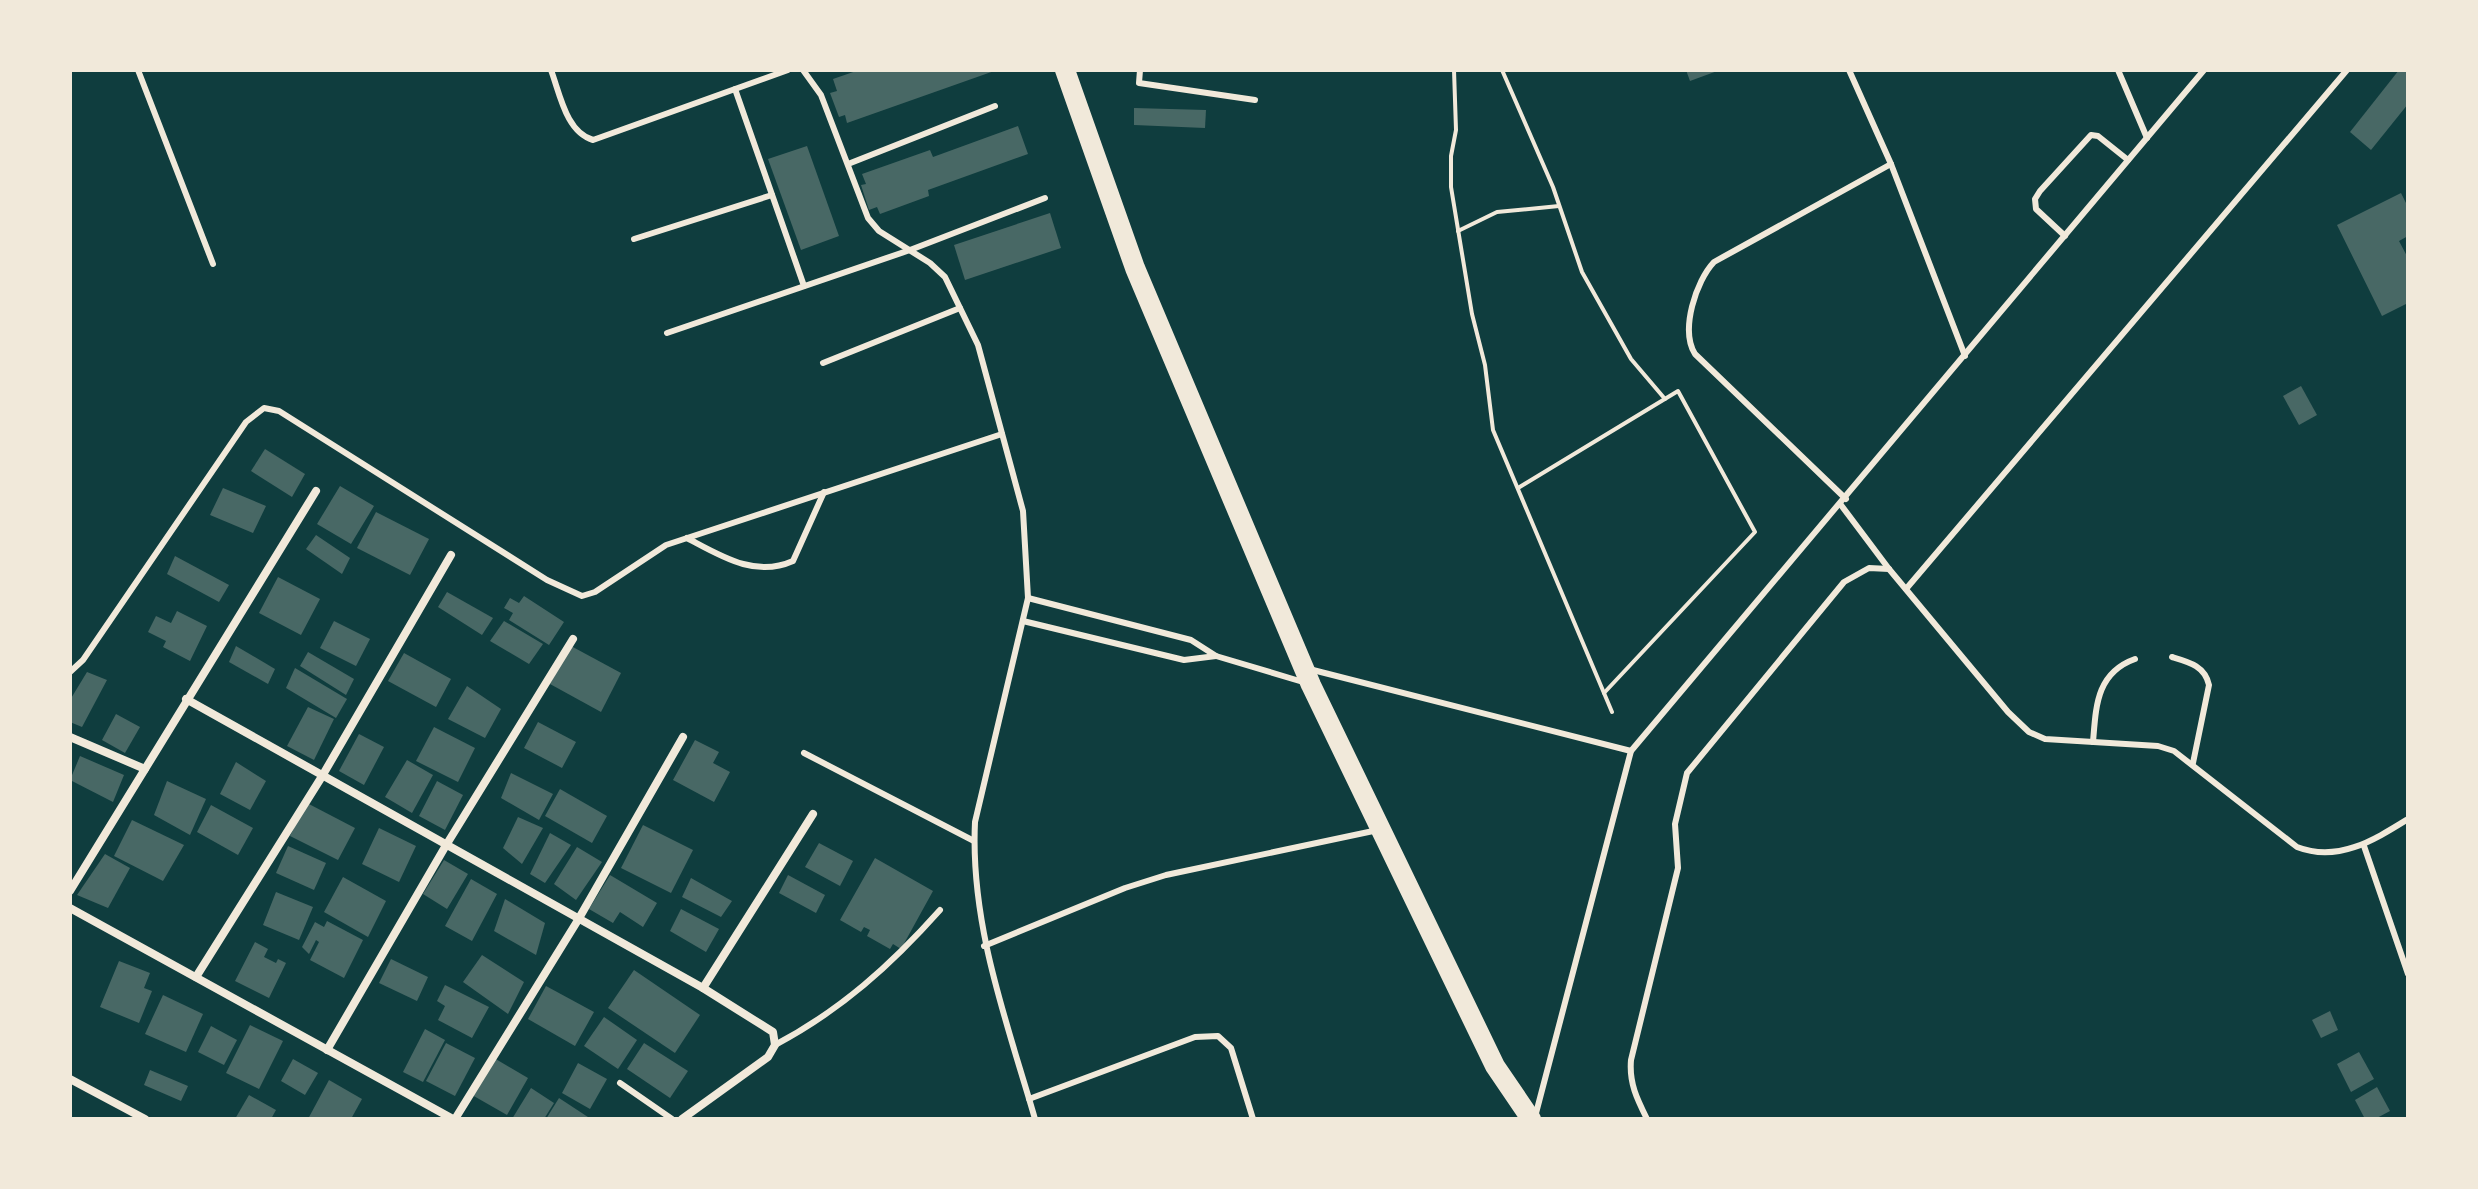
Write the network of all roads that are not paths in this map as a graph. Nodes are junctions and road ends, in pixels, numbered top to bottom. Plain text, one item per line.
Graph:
1 (138, 70) edge
2 (551, 70) edge
3 (788, 70) edge
4 (803, 70) edge
5 (1065, 70) edge
6 (1140, 70) edge
7 (1849, 70) edge
8 (2118, 70) edge
9 (2204, 70) edge
10 (2347, 70) edge
11 (735, 89) junction
12 (1255, 100) dead end
13 (995, 106) dead end
14 (2147, 138) junction
15 (2128, 160) junction
16 (848, 164) junction
17 (1891, 164) junction
18 (772, 195) junction
19 (1045, 198) dead end
20 (2065, 236) junction
21 (634, 239) dead end
22 (910, 250) junction
23 (213, 264) dead end
24 (804, 286) junction
25 (960, 308) junction
26 (667, 333) dead end
27 (1965, 356) junction
28 (823, 363) dead end
29 (1002, 434) junction
30 (316, 491) dead end
31 (824, 492) junction
32 (1843, 502) junction
33 (687, 538) junction
34 (451, 555) dead end
35 (1889, 569) junction
36 (1906, 589) junction
37 (1028, 598) junction
38 (1023, 621) junction
39 (573, 639) dead end
40 (1216, 656) junction
41 (2172, 657) dead end
42 (2135, 659) dead end
43 (70, 672) edge
44 (1308, 676) junction
45 (186, 699) junction
46 (70, 737) edge
47 (683, 737) dead end
48 (2093, 742) junction
49 (1631, 751) junction
50 (804, 753) dead end
51 (2193, 763) junction
52 (145, 769) junction
53 (321, 778) junction
54 (813, 814) dead end
55 (2408, 819) edge
56 (1381, 829) junction
57 (974, 841) junction
58 (2364, 846) junction
59 (445, 847) junction
60 (70, 891) edge
61 (70, 908) edge
62 (940, 910) dead end
63 (578, 920) junction
64 (984, 946) junction
65 (2408, 974) edge
66 (196, 977) junction
67 (703, 988) junction
68 (775, 1045) junction
69 (327, 1050) junction
70 (70, 1079) edge
71 (620, 1083) dead end
72 (1029, 1099) junction
73 (145, 1119) edge
74 (454, 1119) edge
75 (672, 1119) edge
76 (682, 1119) edge
77 (1035, 1119) edge
78 (1253, 1119) edge
79 (1533, 1119) edge
80 (1647, 1119) edge

1 - 23 lane
2 - 11 lane
3 - 11 lane
4 - 16 lane
5 - 44 main road
6 - 12 lane
7 - 17 lane
8 - 14 lane
9 - 14 lane
10 - 36 lane
11 - 18 lane
13 - 16 lane
14 - 15 lane
15 - 20 lane
15 - 20 lane
16 - 22 lane
17 - 27 lane
17 - 32 lane
18 - 21 lane
18 - 24 lane
19 - 22 lane
20 - 27 lane
22 - 24 lane
22 - 25 lane
24 - 26 lane
25 - 28 lane
25 - 29 lane
27 - 32 lane
29 - 31 lane
29 - 37 lane
30 - 45 street
31 - 33 lane
31 - 33 lane
32 - 35 lane
32 - 49 lane
33 - 43 lane
34 - 53 street
35 - 36 lane
35 - 80 lane
36 - 48 lane
37 - 38 lane
37 - 40 lane
38 - 40 lane
38 - 57 lane
39 - 59 street
40 - 44 lane
41 - 51 lane
42 - 48 lane
44 - 49 lane
44 - 56 main road
45 - 52 street
45 - 53 street
46 - 52 street
47 - 63 street
48 - 51 lane
49 - 79 lane
50 - 57 lane
51 - 58 lane
52 - 60 street
53 - 59 street
53 - 66 street
54 - 67 street
55 - 58 lane
56 - 64 lane
56 - 79 main road
57 - 64 lane
58 - 65 lane
59 - 63 street
59 - 69 street
61 - 66 street
62 - 68 lane
63 - 67 street
63 - 74 street
64 - 72 lane
66 - 69 street
67 - 68 street
68 - 76 street
69 - 74 street
70 - 73 street
71 - 75 lane
72 - 77 lane
72 - 78 lane

